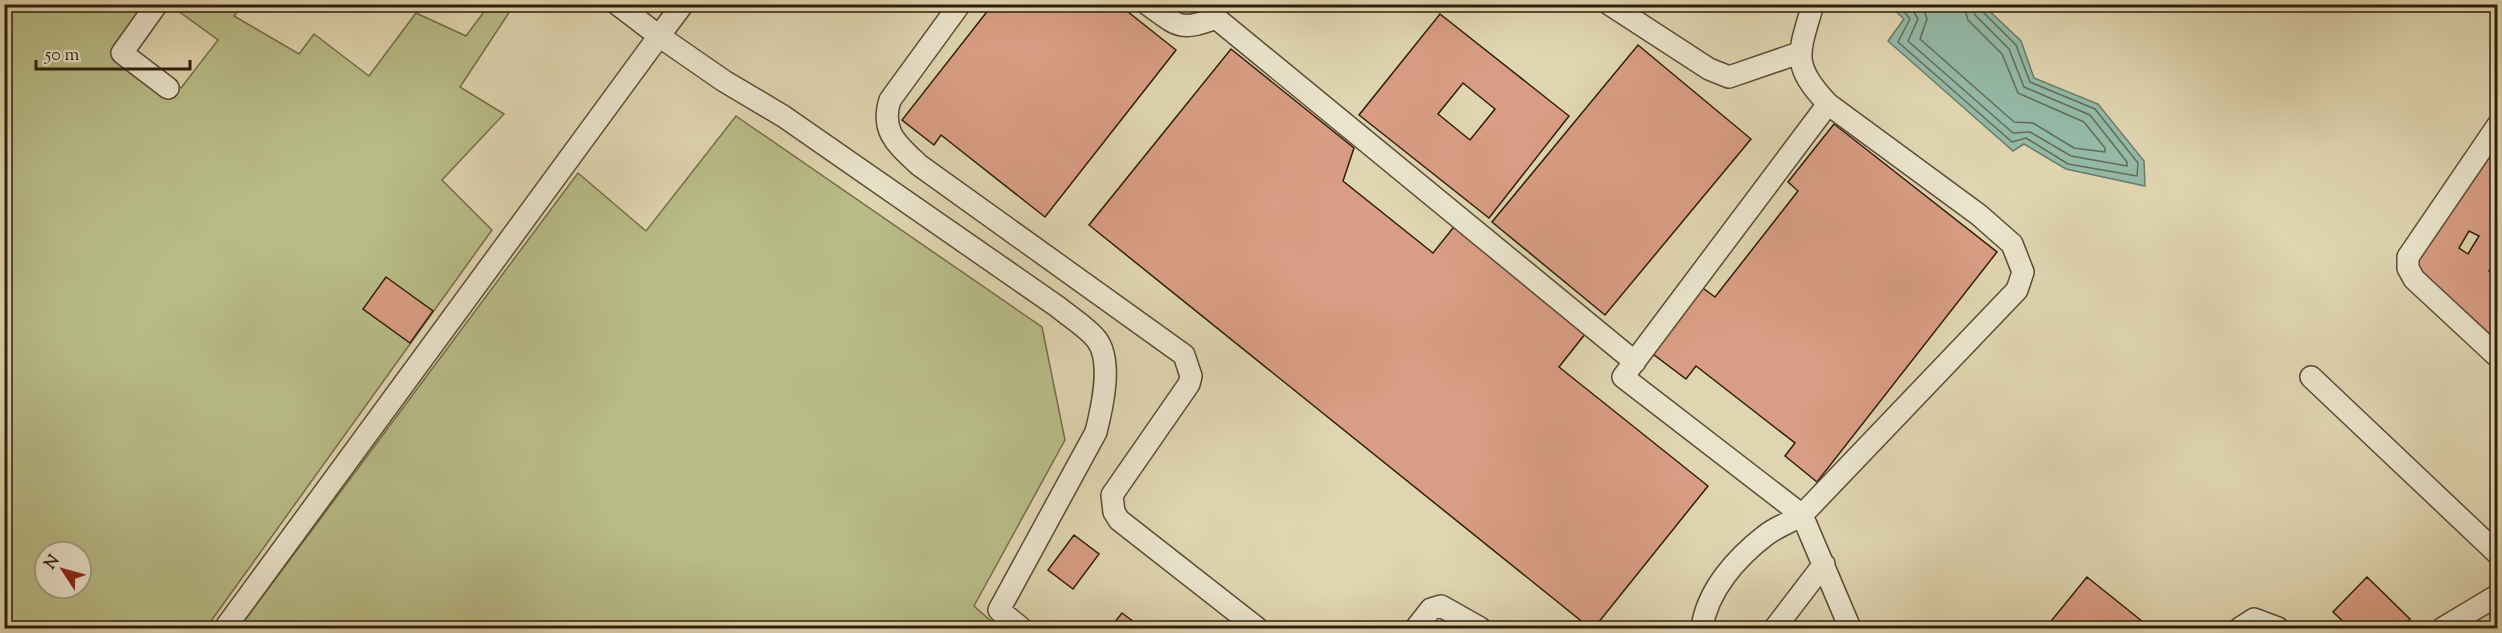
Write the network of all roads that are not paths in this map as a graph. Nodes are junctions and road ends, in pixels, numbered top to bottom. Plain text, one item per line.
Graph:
1 (157, 4) edge
2 (617, 4) edge
3 (683, 4) edge
4 (960, 4) edge
5 (1147, 4) edge
6 (1608, 4) edge
7 (1813, 4) edge
8 (1221, 11) edge
9 (659, 36) junction
10 (1799, 53) junction
11 (168, 88) dead end
12 (1828, 104) junction
13 (2498, 125) edge
14 (2498, 357) edge
15 (1635, 362) junction
16 (2311, 377) dead end
17 (1802, 515) junction
18 (2498, 554) edge
19 (1824, 564) junction
20 (2498, 595) edge
21 (2452, 626) edge
22 (225, 628) edge
23 (1021, 628) edge
24 (1257, 628) edge
25 (1416, 628) edge
26 (1480, 628) edge
27 (1702, 628) edge
28 (1775, 628) edge
29 (1850, 628) edge
30 (2240, 628) edge
31 (2278, 628) edge

1 - 11 street
2 - 9 street
3 - 9 street
4 - 24 street
5 - 8 street
6 - 10 street
7 - 10 street
8 - 15 street
9 - 22 street
9 - 23 street
10 - 12 street
12 - 15 street
12 - 17 street
13 - 14 street
15 - 17 street
16 - 18 street
17 - 19 street
17 - 27 street
19 - 28 street
19 - 29 street
20 - 21 street
25 - 26 street
30 - 31 street

